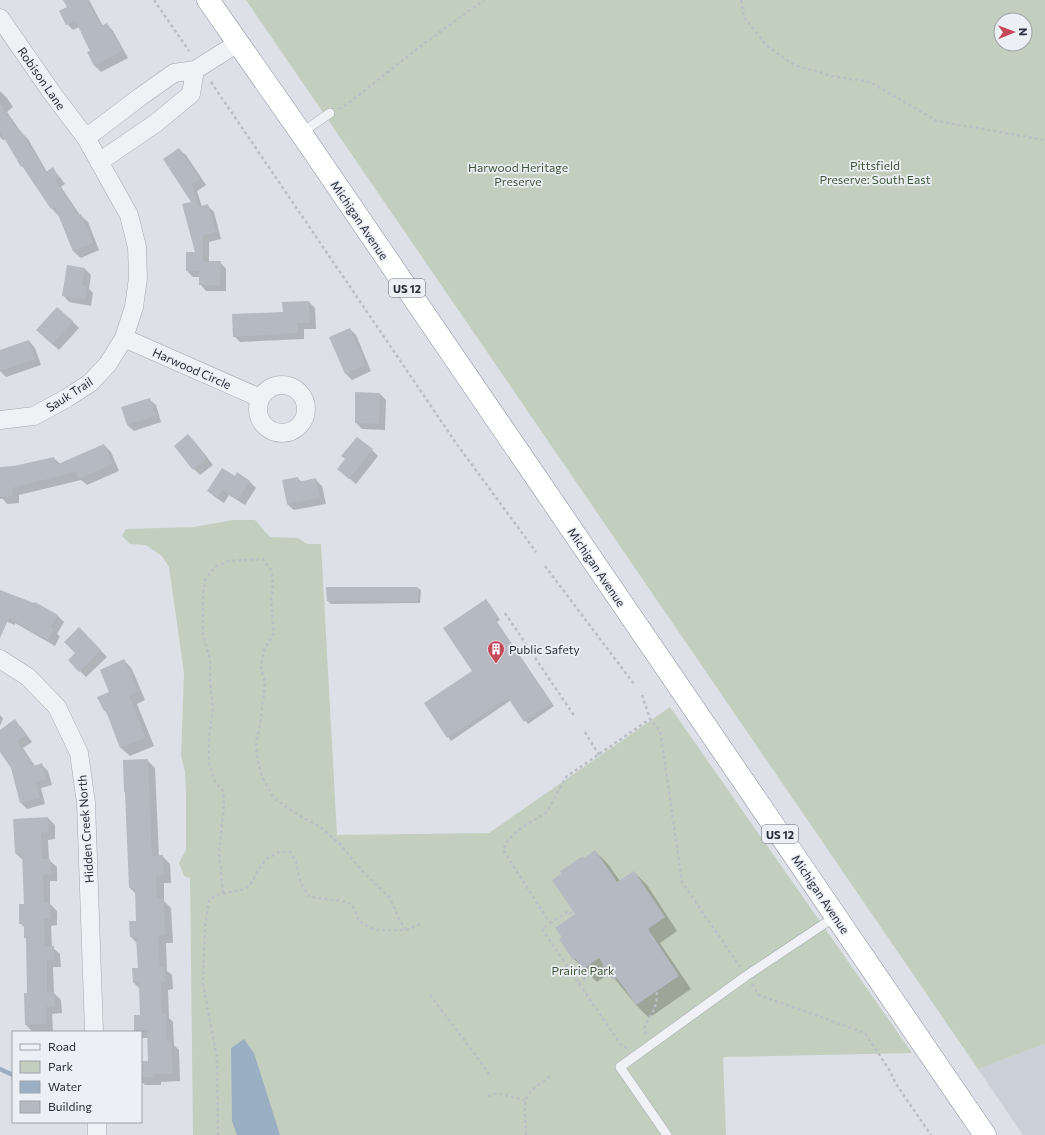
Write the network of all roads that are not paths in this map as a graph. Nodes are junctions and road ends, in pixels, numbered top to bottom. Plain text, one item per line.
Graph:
1 (208, 0) edge
2 (0, 18) edge
3 (238, 43) junction
4 (195, 70) junction
5 (330, 113) road end
6 (301, 133) junction
7 (86, 138) junction
8 (99, 162) junction
9 (124, 338) junction
10 (260, 398) dead end
11 (0, 420) edge
12 (0, 659) edge
13 (836, 916) junction
14 (94, 1031) edge
15 (97, 1123) edge
16 (97, 1135) edge
17 (667, 1135) edge
18 (985, 1135) edge

1 - 3 highway, Michigan Avenue / US 12
2 - 7 street, Robison Lane
3 - 4 street
3 - 6 highway, Michigan Avenue / US 12
4 - 7 street
4 - 8 street
5 - 6 lane
6 - 13 highway, Michigan Avenue / US 12
7 - 8 street, Sauk Trail
8 - 9 street, Sauk Trail
9 - 10 street, Harwood Circle
9 - 11 street, Sauk Trail
12 - 14 street, Hidden Creek North
13 - 17 lane
13 - 18 highway, Michigan Avenue / US 12
15 - 16 street

